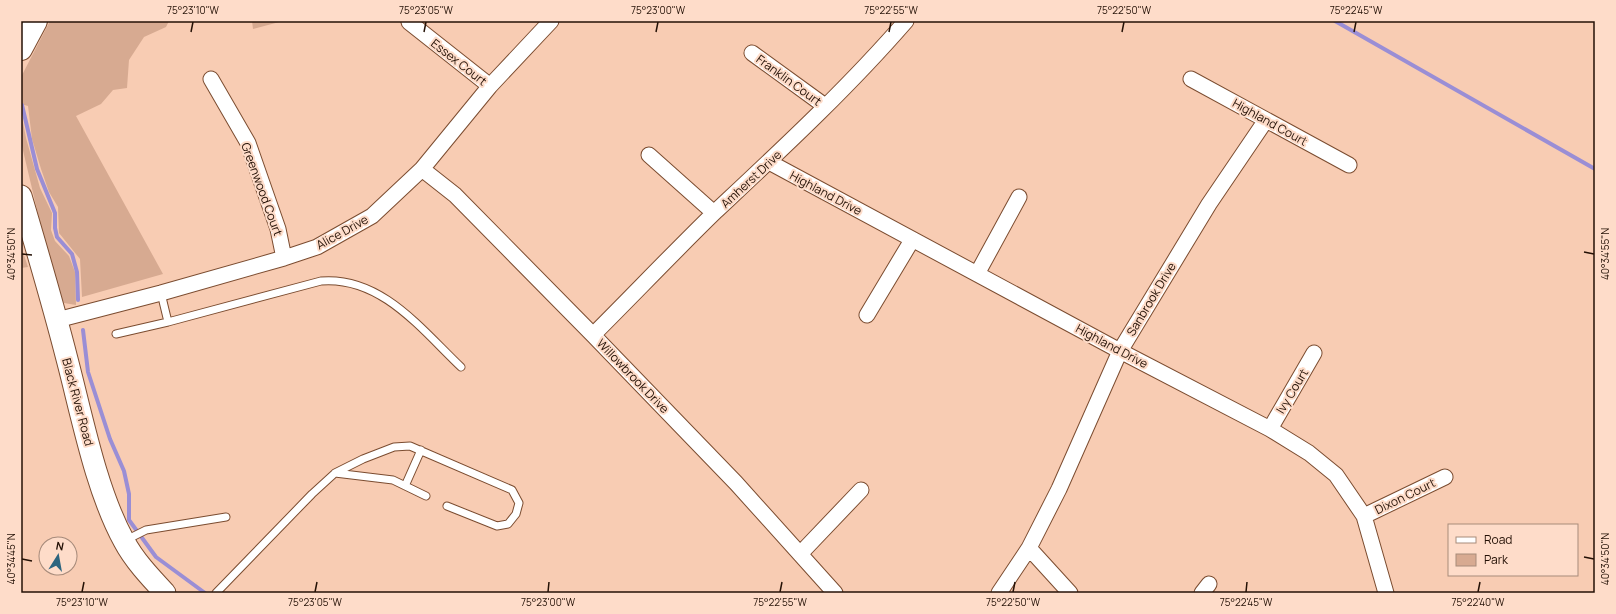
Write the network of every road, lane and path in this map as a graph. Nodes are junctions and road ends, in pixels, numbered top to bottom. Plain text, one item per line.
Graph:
1 (551, 21) edge
2 (906, 21) edge
3 (409, 22) dead end
4 (34, 24) edge
5 (21, 49) edge
6 (752, 53) dead end
7 (211, 79) dead end
8 (1191, 79) dead end
9 (490, 86) junction
10 (825, 106) junction
11 (1266, 120) junction
12 (649, 155) dead end
13 (769, 162) junction
14 (1348, 165) dead end
15 (422, 169) junction
16 (21, 196) edge
17 (1019, 197) dead end
18 (714, 213) junction
19 (912, 240) junction
20 (284, 258) junction
21 (977, 274) junction
22 (161, 293) junction
23 (867, 315) dead end
24 (57, 320) junction
25 (168, 322) junction
26 (116, 334) dead end
27 (593, 335) junction
28 (1120, 351) junction
29 (1314, 353) dead end
30 (461, 367) dead end
31 (1270, 429) junction
32 (421, 450) junction
33 (335, 473) junction
34 (1445, 476) dead end
35 (405, 486) junction
36 (861, 490) dead end
37 (426, 496) dead end
38 (447, 506) dead end
39 (1364, 516) junction
40 (226, 517) dead end
41 (130, 538) junction
42 (1029, 548) junction
43 (800, 554) junction
44 (165, 593) edge
45 (216, 593) edge
46 (835, 593) edge
47 (999, 593) edge
48 (1070, 593) edge
49 (1386, 593) edge

1 - 9 street, Alice Drive
2 - 10 street, Amherst Drive
3 - 9 street, Essex Court
4 - 5 highway
6 - 10 street, Franklin Court
7 - 20 street, Greenwood Court
8 - 11 street, Highland Court
9 - 15 street, Alice Drive
10 - 13 street, Amherst Drive
11 - 14 street, Highland Court
11 - 28 street, Sanbrook Drive
12 - 18 street
13 - 18 street, Amherst Drive
13 - 19 street, Highland Drive
15 - 20 street, Alice Drive
15 - 27 street, Willowbrook Drive
16 - 24 street, Black River Road
17 - 21 street
18 - 27 street, Amherst Drive
19 - 21 street, Highland Drive
19 - 23 street
20 - 22 street, Alice Drive
21 - 28 street, Highland Drive
22 - 24 street, Alice Drive
22 - 25 lane
24 - 41 street, Black River Road
25 - 26 lane
25 - 30 lane
27 - 43 street, Willowbrook Drive
28 - 31 street, Highland Drive
28 - 42 street, Sanbrook Drive
29 - 31 street, Ivy Court
31 - 39 street, Highland Drive
32 - 33 lane
32 - 35 lane
32 - 38 lane
33 - 35 lane
33 - 45 lane
34 - 39 street, Dixon Court
35 - 37 lane
36 - 43 street
39 - 49 street, Highland Drive
40 - 41 lane
41 - 44 street, Black River Road
42 - 47 street, Sanbrook Drive
42 - 48 street
43 - 46 street, Willowbrook Drive

